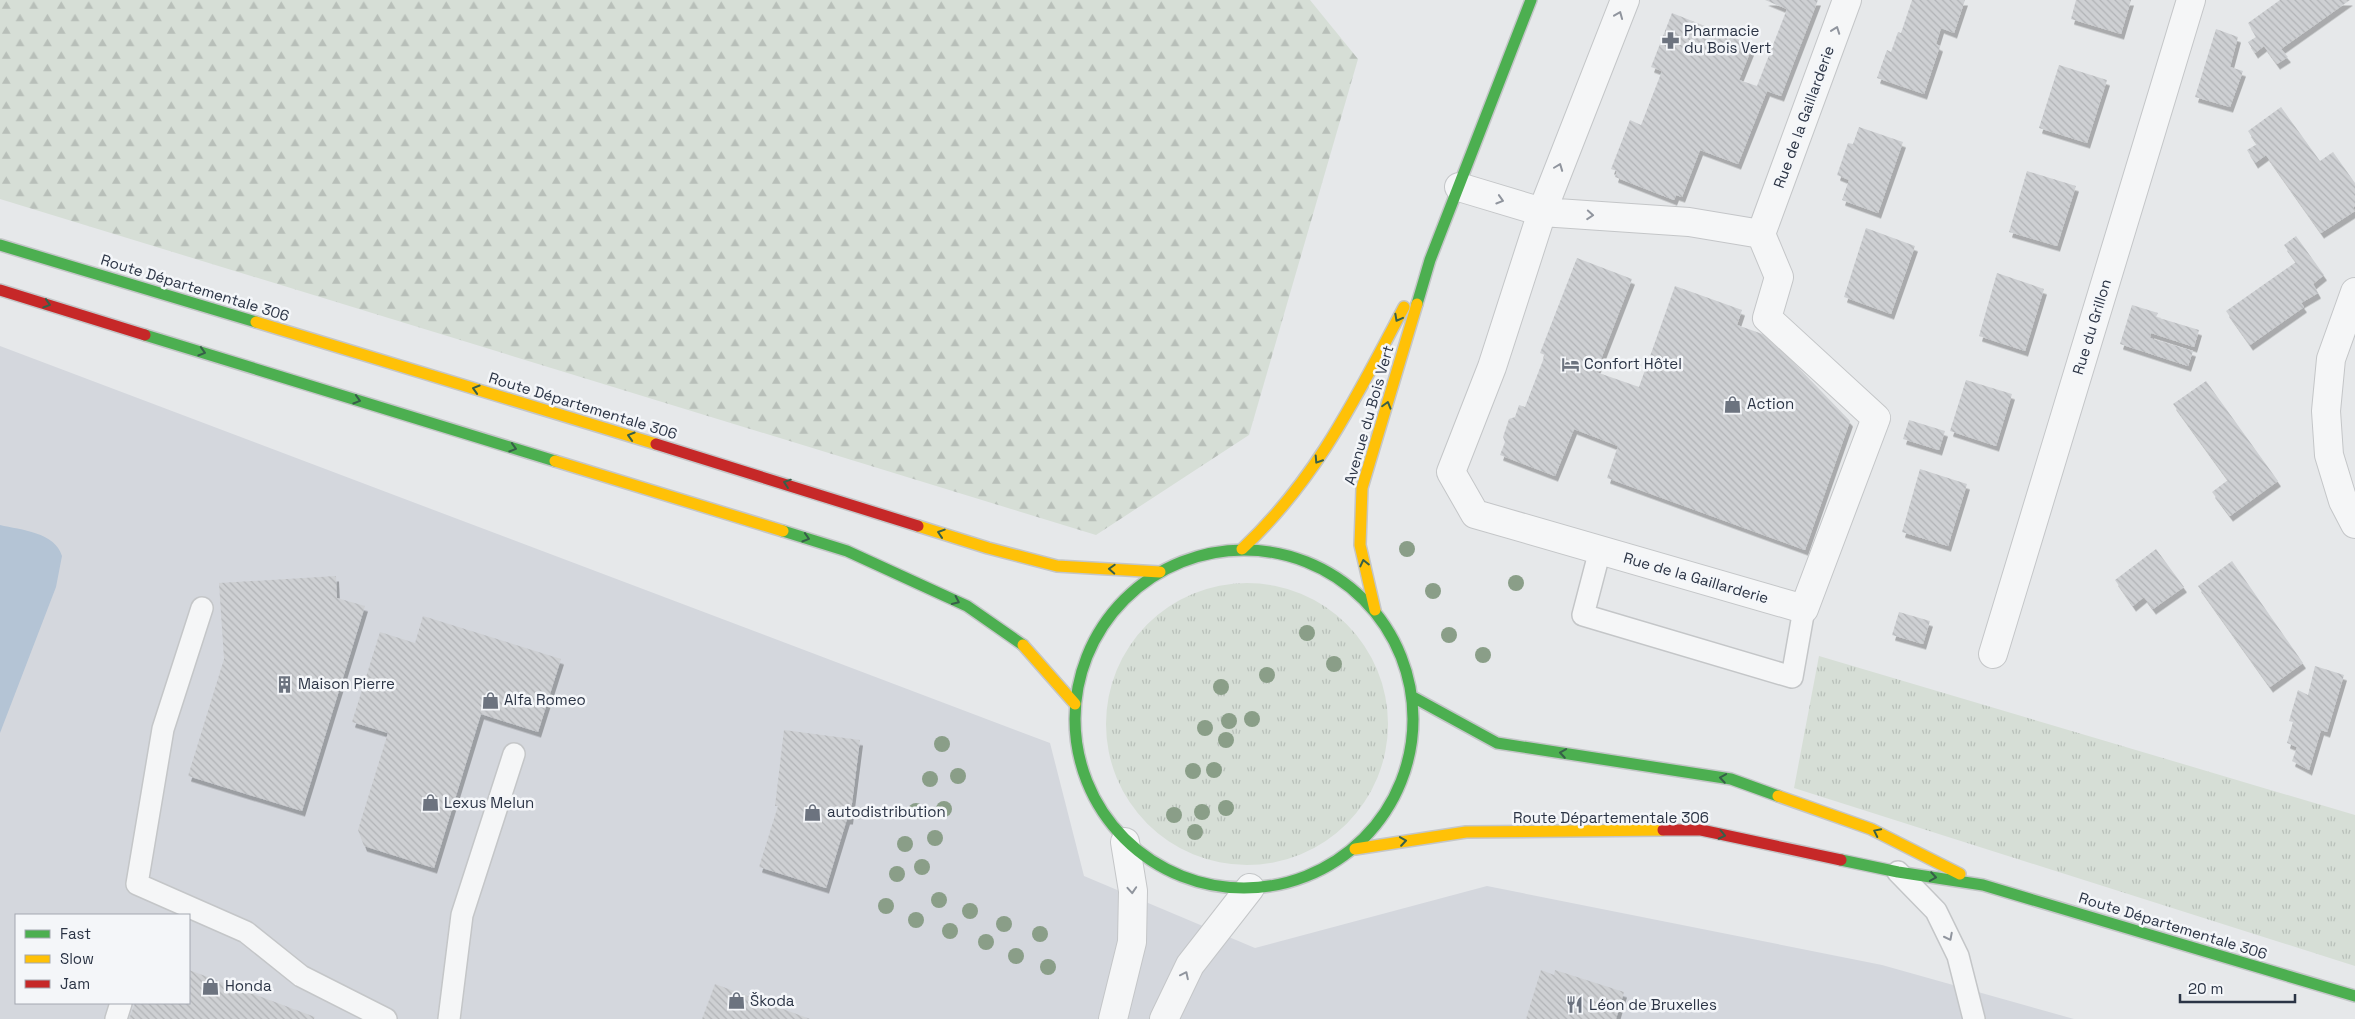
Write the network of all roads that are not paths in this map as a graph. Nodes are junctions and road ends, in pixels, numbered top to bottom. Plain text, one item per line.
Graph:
1 (1531, 0) edge
2 (1625, 0) edge
3 (1847, 0) edge
4 (2191, 0) edge
5 (1459, 188) junction
6 (1542, 212) junction
7 (1761, 234) junction
8 (0, 245) edge
9 (1430, 260) junction
10 (0, 290) edge
11 (2355, 292) edge
12 (2355, 524) edge
13 (1242, 549) junction
14 (1600, 550) junction
15 (1160, 572) junction
16 (202, 608) dead end
17 (1804, 609) junction
18 (1375, 610) junction
19 (1993, 654) dead end
20 (1413, 697) junction
21 (1075, 704) junction
22 (514, 754) dead end
23 (1125, 842) junction
24 (1355, 848) junction
25 (1898, 872) junction
26 (1983, 885) junction
27 (1250, 888) junction
28 (2355, 996) edge
29 (121, 1004) edge
30 (116, 1019) edge
31 (386, 1019) edge
32 (449, 1019) edge
33 (1114, 1019) edge
34 (1164, 1019) edge
35 (1974, 1019) edge

1 - 5 main road, Avenue du Bois Vert
6 -> 2 street, Rue de la Gaillarderie
7 -> 3 street, Rue de la Gaillarderie
4 - 19 street, Rue du Grillon
5 -> 6 street
5 - 9 main road, Avenue du Bois Vert
6 -> 7 street
6 - 14 street, Rue de la Gaillarderie
7 - 17 street
15 -> 8 main road, Route Départementale 306
9 -> 13 main road, Avenue du Bois Vert
18 -> 9 main road, Avenue du Bois Vert
10 -> 21 main road
11 - 12 street
13 - 15 main road
13 - 18 main road
14 - 17 street, Rue de la Gaillarderie
14 - 17 lane
15 - 21 main road
16 - 31 lane
18 - 20 main road
20 - 24 main road
26 -> 20 main road, Route Départementale 306
21 - 23 main road
22 - 32 lane
23 - 27 main road
23 -> 33 street
24 -> 25 main road, Route Départementale 306
24 - 27 main road
25 -> 26 main road, Route Départementale 306
25 -> 35 lane
26 - 28 main road, Route Départementale 306
34 -> 27 street
29 - 30 lane

